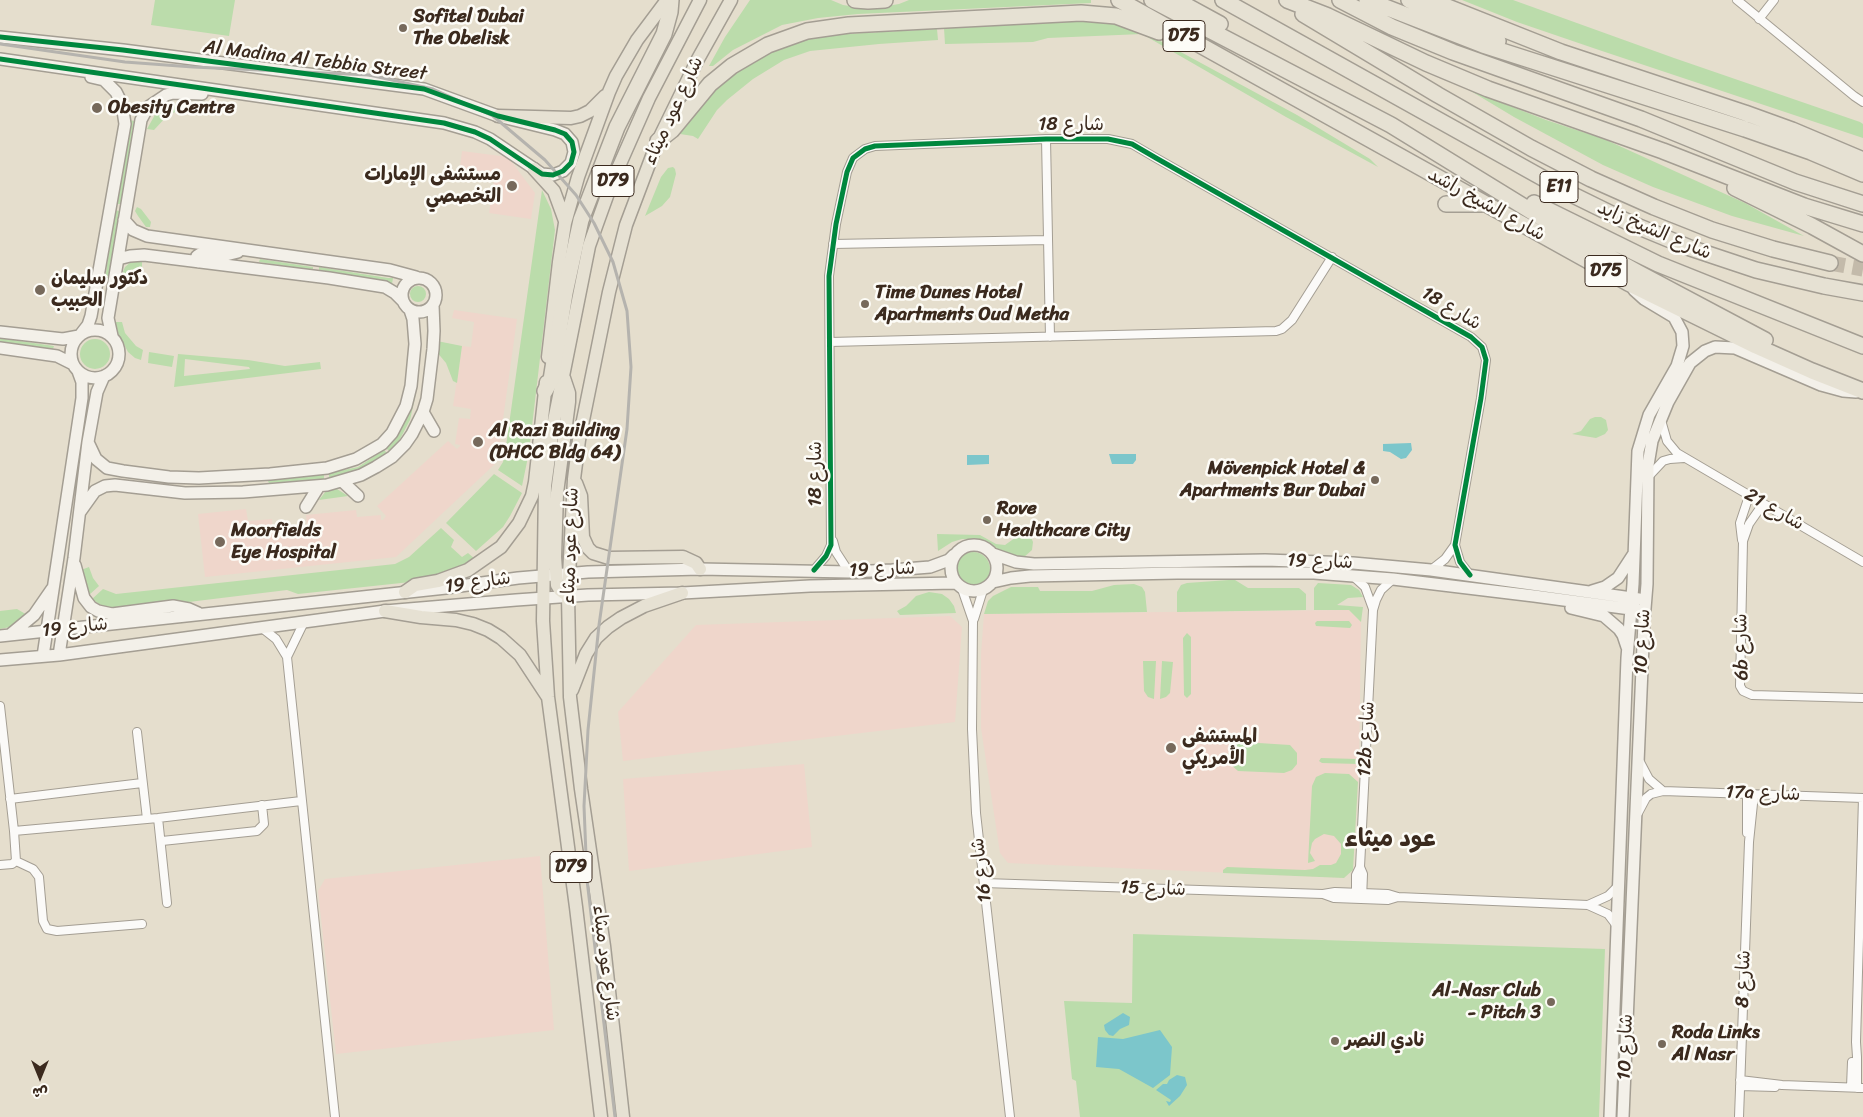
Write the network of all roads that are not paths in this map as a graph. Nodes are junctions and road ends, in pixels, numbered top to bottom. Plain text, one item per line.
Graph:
1 (667, 0) edge
2 (671, 0) edge
3 (700, 0) edge
4 (731, 0) edge
5 (855, 0) edge
6 (885, 0) edge
7 (1119, 0) edge
8 (1152, 0) edge
9 (1176, 0) edge
10 (1223, 0) edge
11 (1281, 0) edge
12 (1287, 0) edge
13 (1340, 0) edge
14 (1367, 0) edge
15 (1409, 0) edge
16 (1430, 0) edge
17 (1737, 0) edge
18 (1774, 0) edge
19 (1760, 19) junction
20 (0, 37) edge
21 (0, 59) edge
22 (1278, 66) junction
23 (76, 70) junction
24 (1249, 72) junction
25 (1571, 72) junction
26 (234, 92) junction
27 (609, 92) junction
28 (1854, 96) junction
29 (1863, 102) edge
30 (1863, 107) edge
31 (1745, 113) junction
32 (498, 116) junction
33 (1046, 139) junction
34 (658, 141) junction
35 (1863, 150) edge
36 (1663, 151) junction
37 (1722, 152) junction
38 (1863, 160) edge
39 (534, 169) junction
40 (1863, 174) edge
41 (1486, 184) junction
42 (1446, 204) dead end
43 (1484, 204) junction
44 (1863, 204) edge
45 (1863, 215) edge
46 (124, 220) junction
47 (566, 223) junction
48 (1863, 224) edge
49 (1048, 240) junction
50 (833, 244) junction
51 (242, 249) junction
52 (1863, 254) edge
53 (1332, 257) junction
54 (118, 259) junction
55 (199, 262) junction
56 (1830, 263) tunnel mouth
57 (416, 277) junction
58 (1628, 283) junction
59 (1863, 293) edge
60 (402, 300) junction
61 (433, 305) junction
62 (410, 310) junction
63 (0, 332) edge
64 (80, 335) junction
65 (112, 336) junction
66 (1050, 337) junction
67 (830, 342) junction
68 (1863, 346) edge
69 (0, 348) edge
70 (76, 368) junction
71 (1812, 371) junction
72 (104, 376) junction
73 (545, 391) junction
74 (1863, 391) edge
75 (423, 412) junction
76 (1661, 418) junction
77 (434, 432) dead end
78 (88, 442) junction
79 (1685, 458) junction
80 (270, 474) junction
81 (1648, 477) junction
82 (574, 479) junction
83 (342, 481) junction
84 (319, 486) junction
85 (213, 493) junction
86 (358, 496) dead end
87 (1749, 496) junction
88 (1763, 504) junction
89 (306, 507) dead end
90 (80, 512) junction
91 (832, 536) junction
92 (1743, 542) junction
93 (1455, 545) junction
94 (1635, 552) junction
95 (993, 554) junction
96 (954, 555) junction
97 (74, 558) junction
98 (1863, 562) edge
99 (700, 569) junction
100 (814, 570) junction
101 (1431, 570) junction
102 (849, 572) junction
103 (569, 574) junction
104 (549, 575) junction
105 (1470, 575) junction
106 (1354, 577) junction
107 (1393, 579) junction
108 (993, 582) junction
109 (54, 586) junction
110 (959, 586) junction
111 (983, 590) junction
112 (405, 592) junction
113 (1589, 592) junction
114 (682, 593) junction
115 (568, 596) junction
116 (1534, 596) junction
117 (543, 598) junction
118 (1632, 604) junction
119 (1645, 605) junction
120 (1373, 610) junction
121 (385, 611) junction
122 (200, 614) junction
123 (973, 621) junction
124 (304, 622) junction
125 (262, 628) junction
126 (63, 630) junction
127 (47, 631) junction
128 (4, 636) edge
129 (1627, 652) junction
130 (59, 655) junction
131 (43, 656) junction
132 (287, 657) junction
133 (0, 660) edge
134 (548, 697) junction
135 (570, 697) junction
136 (1863, 698) edge
137 (0, 709) edge
138 (137, 732) dead end
139 (1638, 756) junction
140 (142, 783) junction
141 (9, 789) junction
142 (0, 790) edge
143 (1663, 791) junction
144 (1750, 794) junction
145 (1863, 798) edge
146 (10, 799) junction
147 (301, 800) junction
148 (262, 805) junction
149 (158, 818) junction
150 (147, 819) junction
151 (1635, 819) junction
152 (14, 832) junction
153 (162, 841) junction
154 (16, 861) junction
155 (0, 865) edge
156 (984, 884) junction
157 (1620, 885) junction
158 (1359, 896) junction
159 (167, 903) dead end
160 (1588, 904) junction
161 (142, 924) dead end
162 (1618, 927) junction
163 (1740, 1083) junction
164 (1857, 1088) edge
165 (335, 1117) edge
166 (602, 1117) edge
167 (623, 1117) edge
168 (1010, 1117) edge
169 (1610, 1117) edge
170 (1623, 1117) edge
171 (1739, 1117) edge

1 - 27 main road
2 - 73 highway
3 - 104 main road, شارع عود ميثاء / D79
4 - 34 main road, شارع عود ميثاء / D79
5 - 6 highway
7 - 24 highway, شارع الشيخ راشد / D75
8 - 22 highway
9 - 22 highway
10 - 59 highway, شارع الشيخ زايد / E11
11 - 56 highway, شارع الشيخ زايد / E11
12 - 36 highway
13 - 37 highway
14 - 25 highway
15 - 25 highway
16 - 31 highway
17 - 19 street
18 - 19 street
19 - 28 street
20 - 32 main road, Al Madina Al Tebbia Street
21 - 23 main road, Al Madina Al Tebbia Street
22 - 41 highway
23 - 26 main road, Al Madina Al Tebbia Street
23 - 64 main road
24 - 34 highway
24 - 43 highway, شارع الشيخ راشد / D75
25 - 40 highway
26 - 39 main road, Al Madina Al Tebbia Street
26 - 46 main road
27 - 32 main road
27 - 47 main road
28 - 29 street
28 - 30 street
31 - 35 highway
31 - 38 highway
32 - 39 main road, Al Madina Al Tebbia Street
33 - 49 street
33 - 50 street, شارع 18
33 - 53 street, شارع 18
34 - 82 main road, شارع عود ميثاء / D79
36 - 48 highway
36 - 52 highway
37 - 44 highway
37 - 45 highway
39 - 47 main road
41 - 68 highway
41 - 71 highway
42 - 43 highway
43 - 58 highway, شارع الشيخ راشد / D75
46 - 51 main road
46 - 54 main road
47 - 73 main road
49 - 50 street
49 - 66 street
50 - 67 street, شارع 18
51 - 55 main road
51 - 57 main road
53 - 66 street
53 - 93 street, شارع 18
54 - 55 main road
54 - 65 main road
55 - 60 main road
57 - 60 main road
57 - 61 main road
58 - 71 highway, شارع الشيخ راشد / D75
58 - 94 main road, شارع 10
60 - 62 main road
61 - 62 main road
61 - 75 main road
62 - 80 main road
63 - 64 main road
64 - 65 main road
64 - 70 main road
65 - 72 main road
66 - 67 street
67 - 91 street, شارع 18
69 - 70 main road
70 - 72 main road
70 - 109 main road
71 - 74 highway, شارع الشيخ راشد / D75
72 - 78 main road
73 - 112 main road
74 - 76 main road, شارع 10
75 - 77 main road
75 - 83 main road
76 - 79 street, شارع 21
76 - 81 main road, شارع 10
78 - 80 main road
78 - 90 main road
79 - 81 street
79 - 87 street, شارع 21
80 - 85 main road
81 - 119 main road, شارع 10
82 - 99 main road
82 - 103 main road, شارع عود ميثاء / D79
83 - 84 main road
83 - 86 main road
84 - 85 main road
84 - 89 main road
85 - 90 main road
87 - 88 street, شارع 21
87 - 92 street, 6b شارع
88 - 92 street, 6b شارع
88 - 98 street, شارع 21
90 - 97 main road
91 - 100 street, شارع 18
91 - 102 street, شارع 18
92 - 136 street, 6b شارع
93 - 101 street
93 - 105 street
94 - 113 main road
94 - 118 main road, شارع 10
95 - 96 main road
95 - 101 main road, شارع 19
95 - 108 main road
96 - 102 main road, شارع 19
96 - 110 main road
97 - 122 main road
97 - 126 main road
99 - 100 main road, شارع 19
99 - 103 main road, شارع 19
100 - 102 main road, شارع 19
101 - 105 main road, شارع 19
103 - 104 main road, شارع 19
103 - 115 main road, شارع عود ميثاء / D79
104 - 112 main road, شارع 19
104 - 115 main road
104 - 117 main road, شارع عود ميثاء / D79
105 - 113 main road, شارع 19
106 - 107 main road, شارع 19
106 - 108 main road, شارع 19
106 - 120 street, 12b شارع
107 - 116 main road, شارع 19
107 - 120 street, 12b شارع
108 - 111 main road
109 - 127 main road
109 - 128 main road
110 - 111 main road
110 - 114 main road, شارع 19
110 - 123 street, شارع 16
111 - 123 street, شارع 16
112 - 122 main road, شارع 19
113 - 118 main road, شارع 19
114 - 115 main road, شارع 19
114 - 135 main road
115 - 117 main road, شارع 19
115 - 135 main road, شارع عود ميثاء / D79
116 - 118 main road, شارع 19
116 - 129 main road
117 - 121 main road, شارع 19
117 - 134 main road, شارع عود ميثاء / D79
118 - 119 main road, شارع 19
118 - 129 main road, شارع 10
119 - 139 main road, شارع 10
120 - 158 street, 12b شارع
121 - 124 main road, شارع 19
121 - 134 main road
122 - 126 main road, شارع 19
123 - 156 street, شارع 16
124 - 125 main road, شارع 19
124 - 132 street
125 - 130 main road, شارع 19
125 - 132 street
126 - 127 main road, شارع 19
126 - 130 main road
127 - 128 main road, شارع 19
127 - 131 main road
129 - 157 main road, شارع 10
130 - 131 main road, شارع 19
131 - 133 main road, شارع 19
132 - 147 street
134 - 166 main road, شارع عود ميثاء / D79
135 - 167 main road, شارع عود ميثاء / D79
137 - 141 street
138 - 140 street
139 - 143 street
139 - 151 main road, شارع 10
140 - 146 street
140 - 150 street
141 - 142 street
141 - 146 street
143 - 144 street, 17a شارع
143 - 151 street
144 - 145 street, 17a شارع
144 - 163 street, شارع 8
145 - 164 street
146 - 152 street
147 - 148 street
147 - 165 street
148 - 149 street
148 - 153 street
149 - 150 street
149 - 153 street
150 - 152 street
151 - 170 main road, شارع 10
152 - 154 street
153 - 159 street
154 - 155 street
154 - 161 street
156 - 158 street, شارع 15
156 - 168 street, شارع 16
157 - 160 street, شارع 15
157 - 162 main road, شارع 10
158 - 160 street, شارع 15
160 - 162 street, شارع 15
162 - 169 main road, شارع 10
163 - 164 street
163 - 171 street, شارع 8

